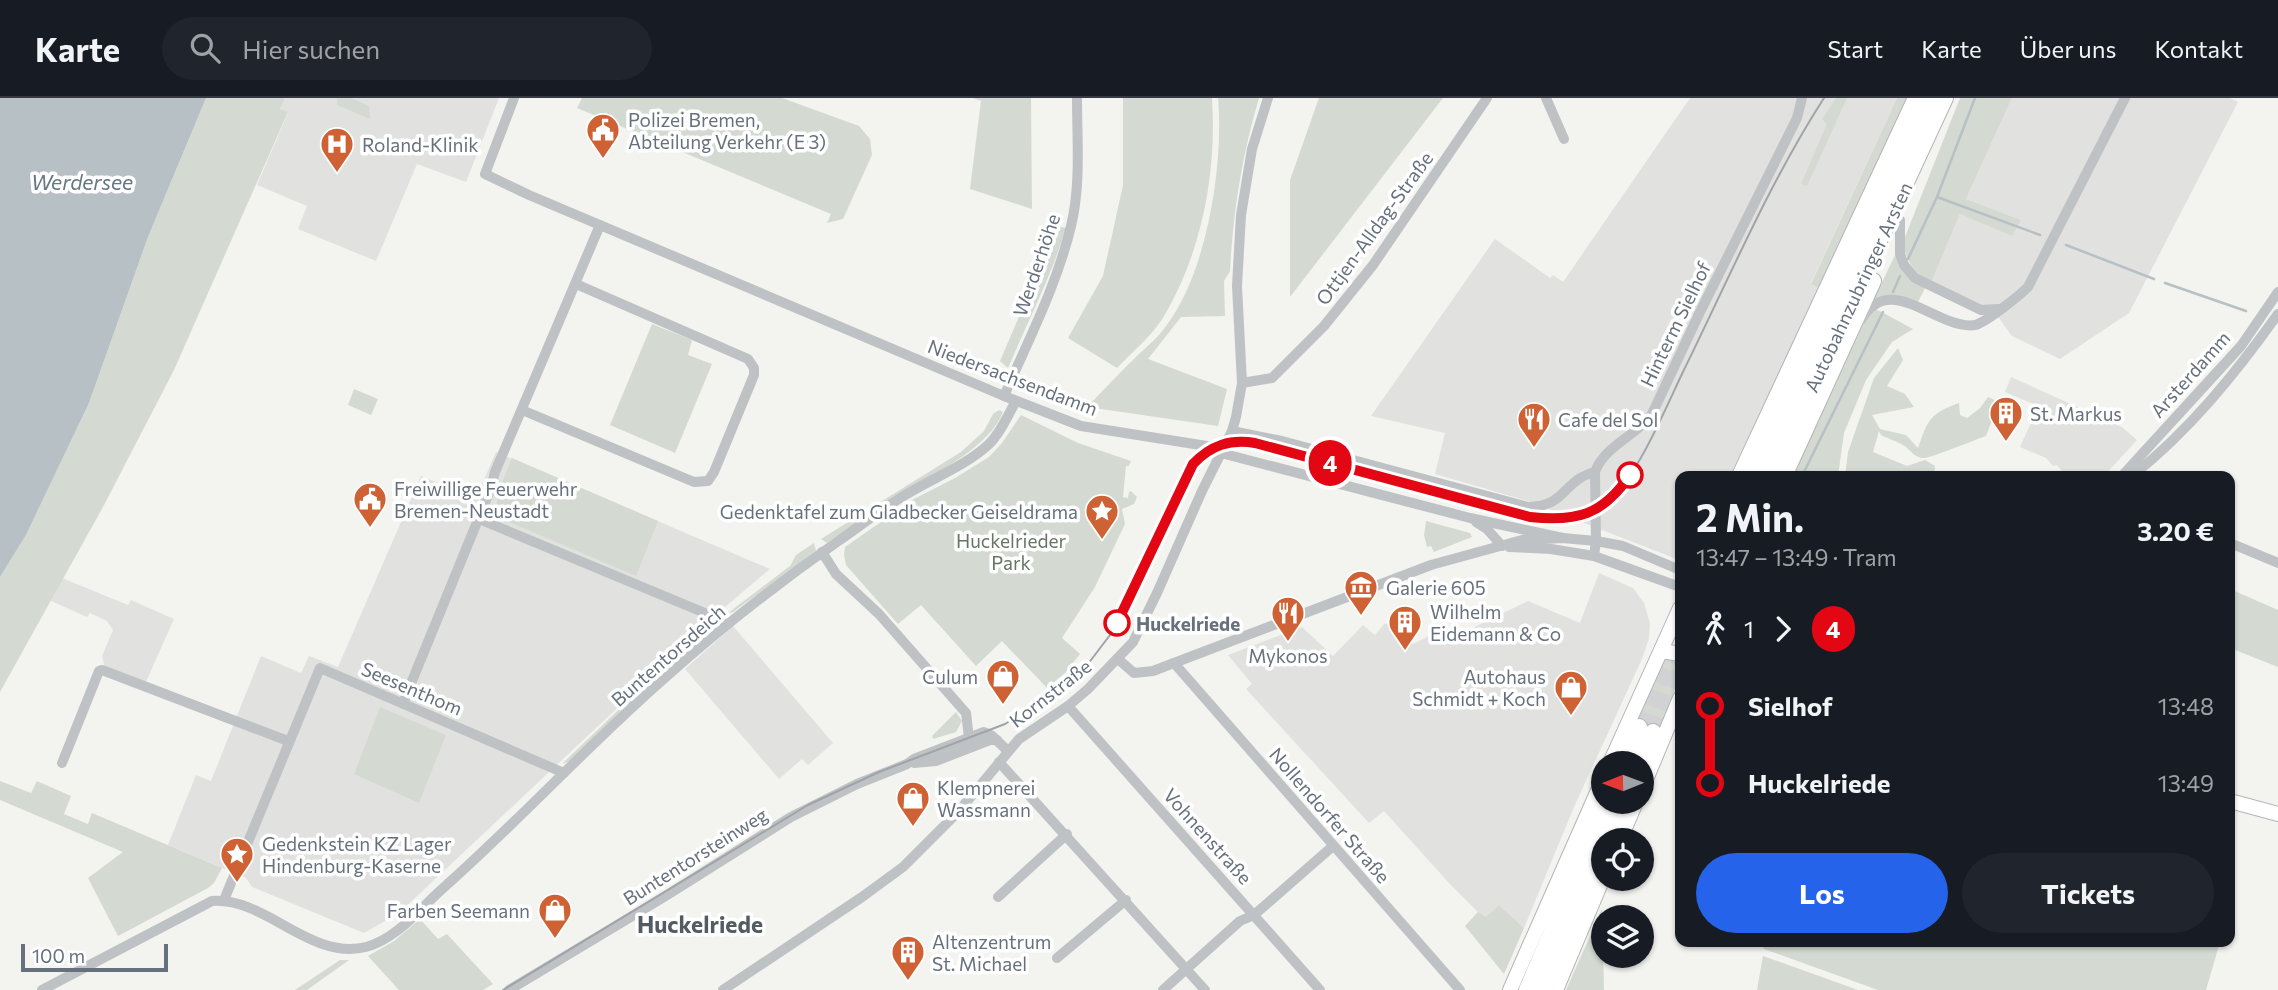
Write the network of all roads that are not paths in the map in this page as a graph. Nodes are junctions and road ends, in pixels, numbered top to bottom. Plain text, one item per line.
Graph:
1 (514, 98) edge
2 (1077, 98) edge
3 (1268, 98) edge
4 (1487, 98) edge
5 (1546, 98) edge
6 (1802, 98) edge
7 (1916, 98) edge
8 (1930, 98) edge
9 (1946, 98) edge
10 (2125, 98) edge
11 (1564, 139) dead end
12 (1900, 220) junction
13 (600, 225) junction
14 (576, 284) junction
15 (1941, 292) junction
16 (2278, 292) edge
17 (1965, 304) junction
18 (1998, 309) junction
19 (1932, 313) junction
20 (2278, 314) edge
21 (1958, 324) junction
22 (1833, 367) junction
23 (2210, 381) junction
24 (1242, 383) junction
25 (2219, 390) junction
26 (1004, 396) junction
27 (1016, 401) junction
28 (522, 410) junction
29 (1232, 431) junction
30 (1221, 453) junction
31 (1742, 471) edge
32 (1757, 471) edge
33 (1772, 471) edge
34 (1786, 471) edge
35 (2127, 471) edge
36 (2138, 471) edge
37 (1595, 472) junction
38 (1471, 518) junction
39 (479, 519) junction
40 (1563, 538) junction
41 (1596, 541) junction
42 (2235, 545) edge
43 (1502, 546) junction
44 (822, 552) junction
45 (1594, 556) junction
46 (2278, 563) edge
47 (1675, 568) edge
48 (1675, 585) edge
49 (1675, 620) edge
50 (729, 623) junction
51 (1662, 651) junction
52 (1675, 653) edge
53 (1118, 659) junction
54 (1174, 663) junction
55 (402, 703) junction
56 (1068, 706) junction
57 (1675, 710) edge
58 (969, 738) junction
59 (997, 740) junction
60 (288, 741) junction
61 (1008, 751) junction
62 (1616, 751) edge
63 (1631, 751) edge
64 (1642, 751) edge
65 (1654, 760) edge
66 (999, 762) junction
67 (62, 763) dead end
68 (907, 764) junction
69 (564, 773) junction
70 (2235, 802) edge
71 (1591, 806) edge
72 (1601, 814) edge
73 (2278, 814) edge
74 (1067, 834) junction
75 (1333, 846) junction
76 (1591, 873) edge
77 (1598, 891) edge
78 (998, 897) dead end
79 (223, 900) junction
80 (1126, 900) junction
81 (1254, 915) junction
82 (1057, 958) dead end
83 (1186, 970) junction
84 (42, 990) edge
85 (509, 990) edge
86 (723, 990) edge
87 (1163, 990) edge
88 (1205, 990) edge
89 (1320, 990) edge
90 (1460, 990) edge
91 (1510, 990) edge
92 (1527, 990) edge
93 (1541, 990) edge
94 (1556, 990) edge

1 - 13 street, Niedersachsendamm
2 - 26 street, Werderhöhe
3 - 24 street
4 - 24 street, Ottjen-Alldag-Straße
5 - 11 street
6 - 37 street, Hinterm Sielhof
7 - 31 highway
8 - 32 highway, Autobahnzubringer Arsten
9 - 12 highway
9 - 33 highway, Autobahnzubringer Arsten
10 - 18 street
12 - 15 street
12 - 22 highway
13 - 14 street
13 - 26 street, Niedersachsendamm
14 - 28 street
14 - 28 street
15 - 17 street
15 - 19 street
16 - 23 street, Arsterdamm
17 - 18 street
17 - 21 street
18 - 21 street
19 - 21 street
19 - 22 street
20 - 25 street, Arsterdamm
22 - 34 highway
23 - 25 street
23 - 35 street, Arsterdamm
24 - 29 street
25 - 36 street, Arsterdamm
26 - 27 street, Niedersachsendamm
27 - 30 street, Niedersachsendamm
27 - 44 street, Buntentorsdeich
28 - 39 street
29 - 30 street
29 - 37 street
30 - 38 street, Niedersachsendamm
30 - 53 street
37 - 41 street
38 - 40 street, Niedersachsendamm
38 - 43 street, Niedersachsendamm
39 - 50 street
39 - 55 street
40 - 41 street, Kornstraße
40 - 43 street, Kornstraße
41 - 45 street
41 - 47 street, Kornstraße
42 - 46 street
43 - 45 street, Kornstraße
43 - 54 street, Kornstraße
44 - 50 street, Buntentorsdeich
44 - 58 street
45 - 48 street, Kornstraße
49 - 51 main road
50 - 69 street, Buntentorsdeich
51 - 52 main road
51 - 62 main road
53 - 54 street, Kornstraße
53 - 56 street, Kornstraße
54 - 75 street, Nollendorfer Straße
55 - 60 street, Seesenthom
55 - 69 street, Seesenthom
56 - 61 street, Kornstraße
56 - 81 street, Vohnenstraße
57 - 65 main road
58 - 59 street, Buntentorsteinweg
58 - 68 street, Buntentorsteinweg
59 - 61 street
59 - 68 street, Buntentorsteinweg
60 - 67 street
60 - 79 street
61 - 66 street, Kornstraße
63 - 64 highway
66 - 74 street
66 - 86 street, Kornstraße
68 - 85 street, Buntentorsteinweg
69 - 79 street, Buntentorsdeich
70 - 73 main road
71 - 91 main road
72 - 92 highway
74 - 78 street
74 - 80 street
75 - 81 street
75 - 90 street, Nollendorfer Straße
76 - 93 highway
77 - 94 main road
79 - 84 street
80 - 82 street
80 - 83 street
81 - 83 street
81 - 89 street, Vohnenstraße
83 - 87 street
83 - 88 street

